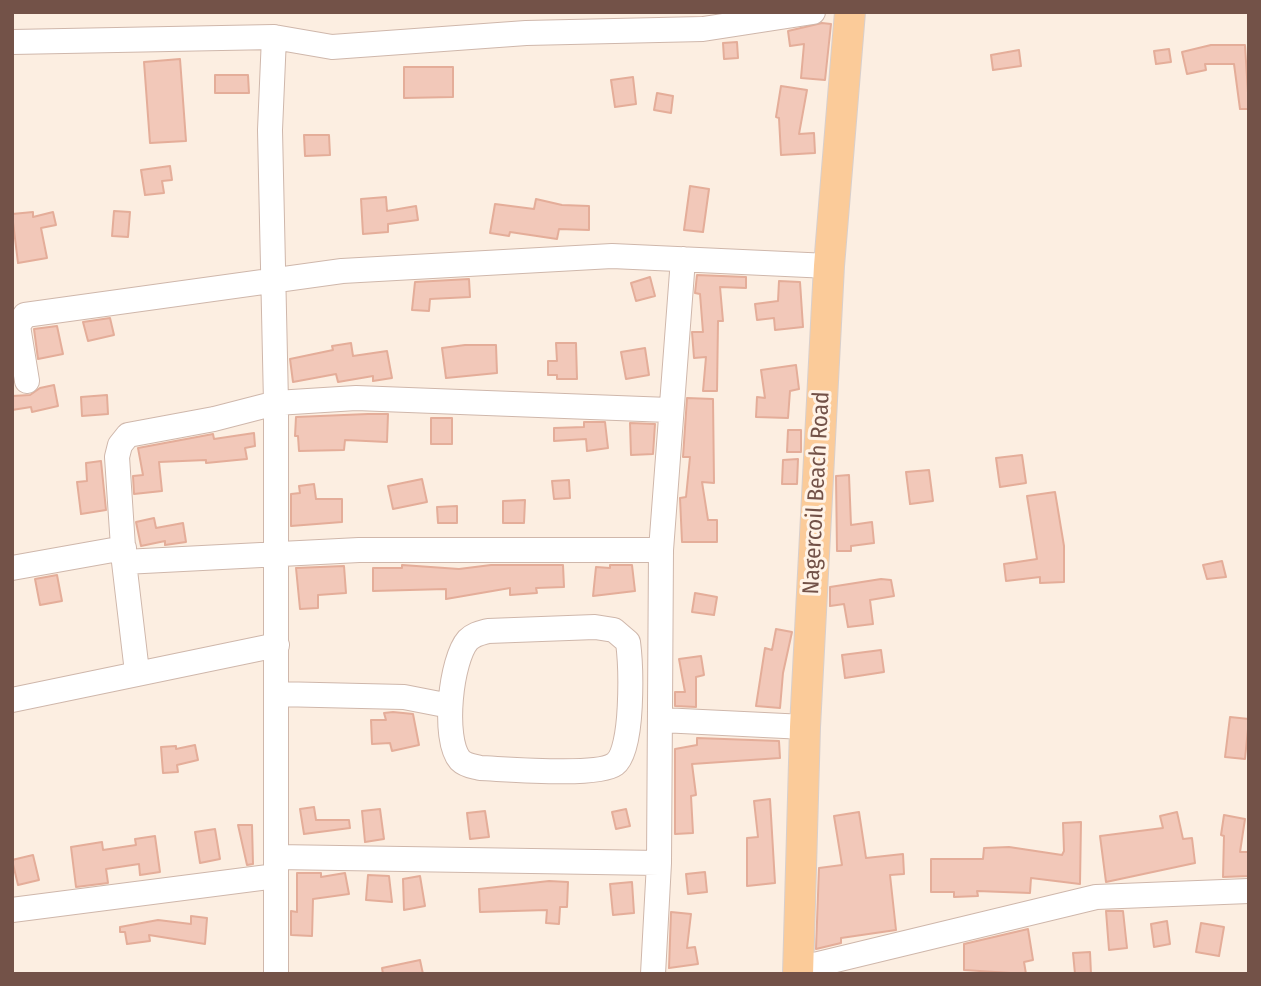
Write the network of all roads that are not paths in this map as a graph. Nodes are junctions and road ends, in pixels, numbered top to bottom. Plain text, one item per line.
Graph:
1 (813, 12) edge
2 (850, 12) edge
3 (274, 37) junction
4 (12, 42) edge
5 (683, 259) junction
6 (829, 266) junction
7 (273, 282) junction
8 (27, 381) dead end
9 (276, 402) junction
10 (669, 410) junction
11 (661, 550) junction
12 (276, 552) junction
13 (124, 555) junction
14 (12, 568) edge
15 (277, 645) junction
16 (137, 672) junction
17 (277, 694) junction
18 (12, 700) edge
19 (450, 705) junction
20 (805, 727) junction
21 (662, 730) junction
22 (628, 739) junction
23 (659, 863) junction
24 (276, 867) junction
25 (1249, 891) edge
26 (12, 910) edge
27 (798, 971) edge
28 (276, 974) edge
29 (653, 974) edge

1 - 3 street
2 - 6 main road, Nagercoil Beach Road
3 - 4 street
3 - 7 street
5 - 6 street
5 - 7 street
5 - 10 street
6 - 20 main road, Nagercoil Beach Road
7 - 8 street
7 - 9 street
9 - 10 street
9 - 12 street
9 - 13 street
10 - 11 street
11 - 12 street
11 - 21 street
12 - 13 street
12 - 15 street
13 - 14 street
13 - 16 street
15 - 16 street
15 - 17 street
16 - 18 street
17 - 19 street
17 - 24 street
19 - 22 street
19 - 22 street
20 - 21 street
20 - 27 main road, Nagercoil Beach Road
21 - 22 street
21 - 23 street
23 - 24 street
23 - 29 street
24 - 26 street
24 - 28 street
25 - 27 street

